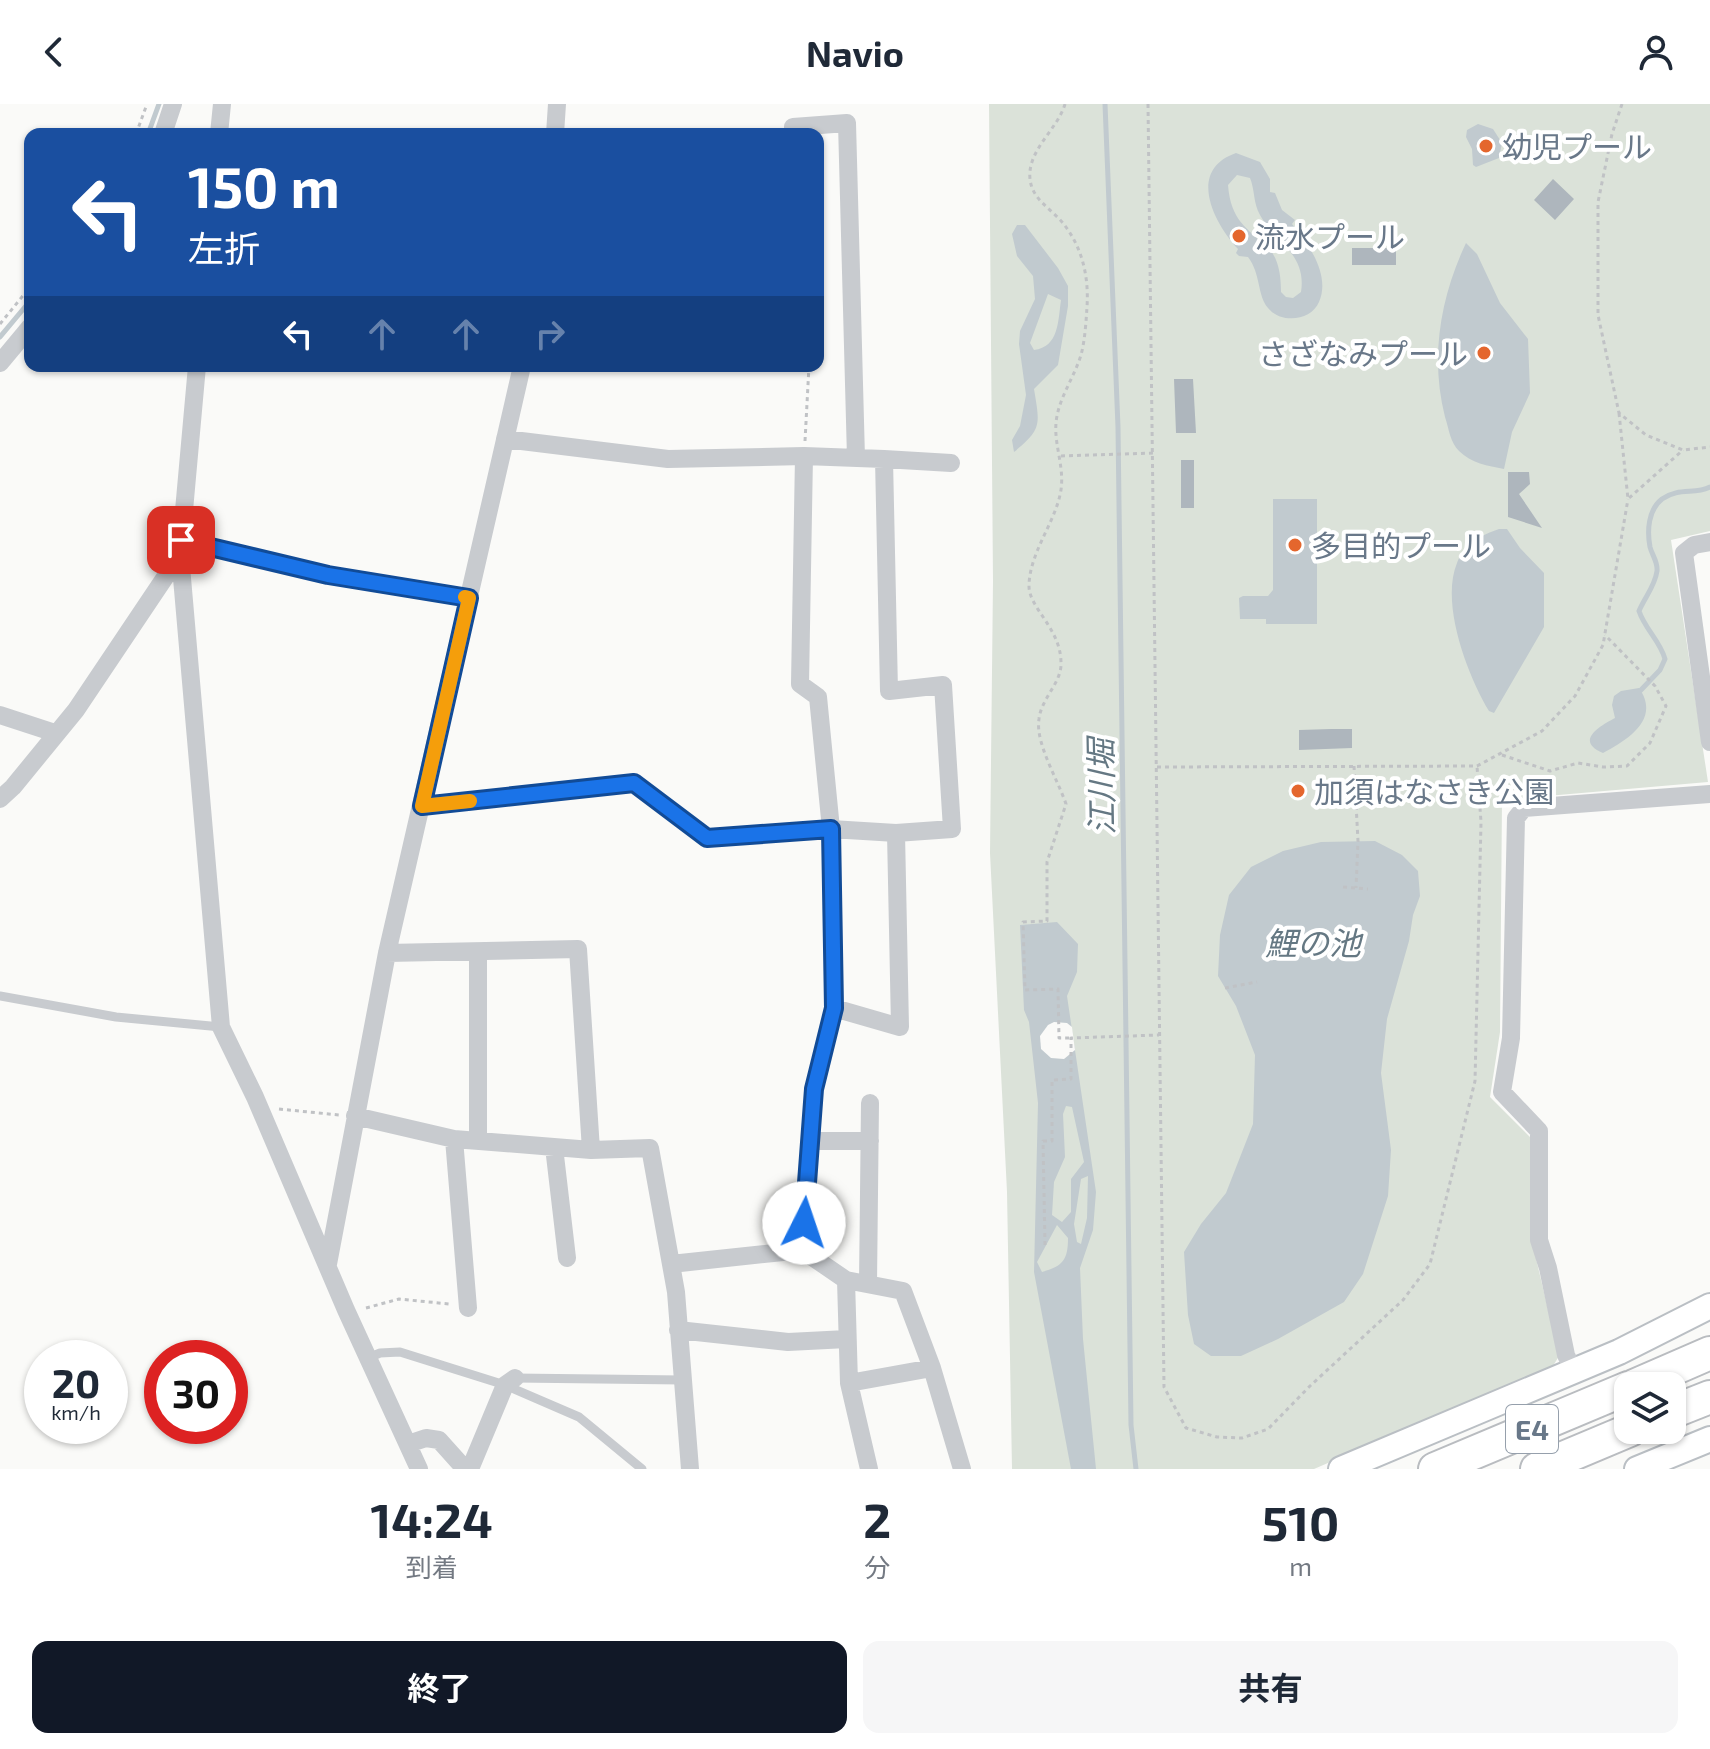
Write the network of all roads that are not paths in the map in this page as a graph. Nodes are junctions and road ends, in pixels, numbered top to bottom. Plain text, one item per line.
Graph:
1 (173, 104) edge
2 (222, 104) edge
3 (557, 104) edge
4 (793, 127) dead end
5 (165, 128) edge
6 (220, 128) edge
7 (555, 128) edge
8 (24, 334) edge
9 (0, 363) edge
10 (196, 372) edge
11 (521, 372) edge
12 (505, 439) junction
13 (804, 456) junction
14 (856, 458) junction
15 (884, 459) junction
16 (951, 463) dead end
17 (1710, 542) edge
18 (180, 548) junction
19 (469, 598) junction
20 (1706, 683) edge
21 (0, 715) edge
22 (55, 733) junction
23 (1710, 742) edge
24 (1710, 794) edge
25 (0, 799) edge
26 (422, 806) junction
27 (831, 829) junction
28 (896, 833) junction
29 (478, 952) junction
30 (387, 953) junction
31 (0, 996) edge
32 (834, 1008) junction
33 (221, 1027) junction
34 (870, 1103) dead end
35 (355, 1116) junction
36 (454, 1139) junction
37 (478, 1141) junction
38 (810, 1141) junction
39 (870, 1141) junction
40 (554, 1147) junction
41 (591, 1150) junction
42 (802, 1250) junction
43 (567, 1258) dead end
44 (328, 1264) junction
45 (671, 1264) junction
46 (846, 1280) junction
47 (868, 1284) junction
48 (1710, 1306) edge
49 (468, 1308) road end
50 (678, 1330) junction
51 (847, 1339) junction
52 (1710, 1353) edge
53 (368, 1358) junction
54 (932, 1368) junction
55 (1574, 1372) junction
56 (1666, 1372) edge
57 (682, 1380) junction
58 (510, 1382) junction
59 (849, 1383) junction
60 (1614, 1394) edge
61 (1710, 1397) edge
62 (1686, 1406) edge
63 (1614, 1437) edge
64 (1710, 1439) edge
65 (408, 1444) junction
66 (419, 1469) edge
67 (468, 1469) edge
68 (642, 1469) edge
69 (690, 1469) edge
70 (869, 1469) edge
71 (962, 1469) edge
72 (1341, 1469) edge
73 (1435, 1469) edge
74 (1537, 1469) edge
75 (1637, 1469) edge

1 - 5 street
2 - 6 street
3 - 7 street
4 - 14 street
8 - 9 street
10 - 18 street
11 - 12 street
12 - 13 street
12 - 19 street
13 - 14 street
13 - 27 street
14 - 15 street
15 - 16 street
15 - 28 street
17 - 20 street
18 - 19 street
18 - 22 street
18 - 33 street
19 - 26 street
20 - 23 street
21 - 22 street
22 - 25 street
24 - 55 street
26 - 27 street
26 - 30 street
27 - 28 street
27 - 32 street
28 - 32 street
29 - 30 street
29 - 37 street
29 - 41 street
30 - 35 street
31 - 33 lane
32 - 38 street
33 - 44 street
34 - 39 street
35 - 36 street
35 - 44 street
36 - 37 street
36 - 49 street
37 - 40 street
38 - 39 street
38 - 42 street
39 - 47 street
40 - 41 street
40 - 43 street
41 - 45 street
42 - 45 street
42 - 46 street
44 - 53 street
45 - 50 street
46 - 47 street
46 - 51 street
47 - 54 street
48 - 55 street
50 - 51 street
50 - 57 street
51 - 59 street
52 - 56 highway
53 - 58 lane
53 - 65 street
54 - 59 street
54 - 71 street
55 - 72 street
57 - 58 lane
57 - 69 street
58 - 67 street
58 - 68 lane
59 - 70 street
60 - 73 highway, E4
61 - 62 highway
63 - 74 highway, E4
64 - 75 street
65 - 66 street
65 - 67 street

